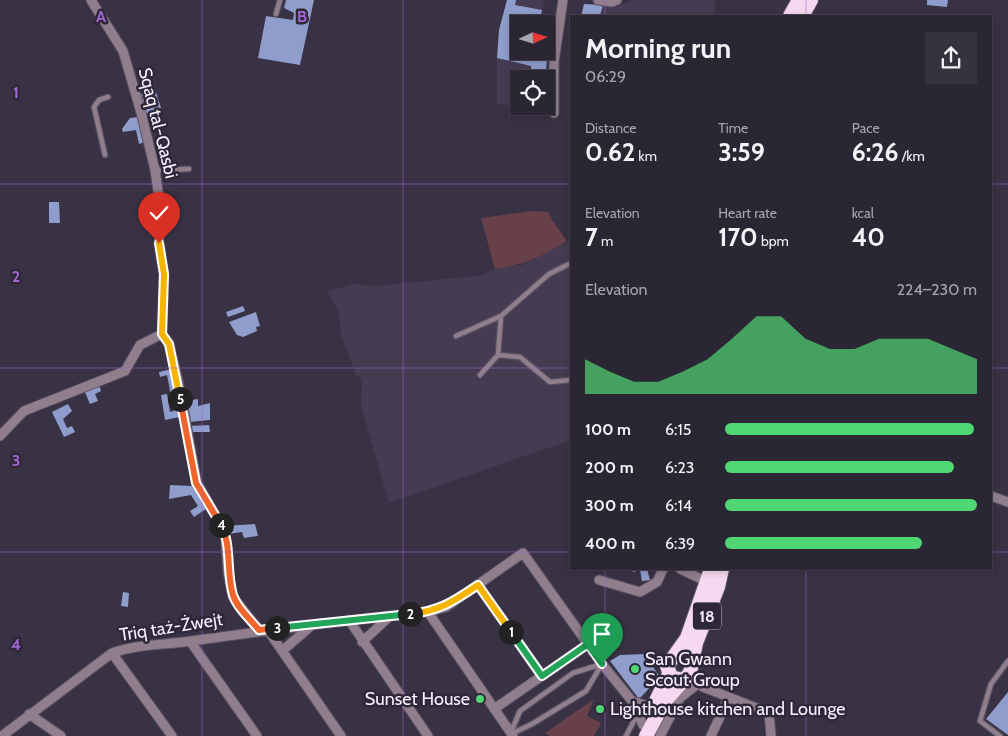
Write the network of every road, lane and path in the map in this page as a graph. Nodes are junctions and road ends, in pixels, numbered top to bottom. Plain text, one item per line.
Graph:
1 (91, 0) edge
2 (280, 0) edge
3 (563, 0) edge
4 (598, 0) edge
5 (617, 0) edge
6 (799, 0) edge
7 (811, 0) edge
8 (276, 14) dead end
9 (791, 15) edge
10 (803, 15) edge
11 (554, 70) edge
12 (108, 97) dead end
13 (106, 155) dead end
14 (189, 169) dead end
15 (156, 170) junction
16 (570, 264) edge
17 (501, 316) junction
18 (162, 334) junction
19 (456, 336) dead end
20 (498, 356) junction
21 (480, 374) dead end
22 (570, 380) edge
23 (0, 436) edge
24 (992, 496) edge
25 (1008, 502) edge
26 (663, 570) edge
27 (685, 570) edge
28 (722, 570) edge
29 (709, 575) edge
30 (599, 580) dead end
31 (478, 585) junction
32 (428, 612) junction
33 (390, 616) junction
34 (349, 620) junction
35 (312, 625) junction
36 (263, 630) junction
37 (190, 641) junction
38 (362, 642) junction
39 (588, 644) junction
40 (282, 651) junction
41 (112, 653) junction
42 (673, 657) junction
43 (1008, 661) edge
44 (602, 664) junction
45 (669, 674) junction
46 (542, 676) junction
47 (687, 681) junction
48 (728, 699) junction
49 (632, 700) junction
50 (655, 704) junction
51 (494, 709) junction
52 (29, 714) junction
53 (641, 727) edge
54 (510, 732) edge
55 (2, 736) edge
56 (61, 736) edge
57 (172, 736) edge
58 (257, 736) edge
59 (341, 736) edge
60 (428, 736) edge
61 (501, 736) edge
62 (626, 736) edge
63 (660, 736) edge
64 (711, 736) edge
65 (771, 736) edge
66 (1000, 736) edge

1 - 15 street, Sqaq tal-Qasbi
2 - 8 lane
3 - 11 street
4 - 5 street
6 - 9 highway
7 - 10 highway
12 - 13 lane
14 - 15 lane
15 - 18 street, Sqaq tal-Qasbi
16 - 17 lane
17 - 19 lane
17 - 20 lane
18 - 23 street
18 - 36 street, Sqaq tal-Qasbi
20 - 21 lane
20 - 22 lane
24 - 25 street
26 - 30 street
27 - 29 street
28 - 47 highway, 18
29 - 42 highway, 18
31 - 32 street, Triq taż-Żwejt
31 - 39 street, Triq taż-Żwejt
31 - 46 street
32 - 33 street, Triq taż-Żwejt
32 - 51 street
33 - 34 street, Triq taż-Żwejt
33 - 38 street
34 - 35 street, Triq taż-Żwejt
34 - 38 street
35 - 36 street, Triq taż-Żwejt
35 - 40 street
36 - 37 street, Triq taż-Żwejt
36 - 40 street, Sqaq tal-Qasbi
37 - 41 street, Triq taż-Żwejt
37 - 58 street
38 - 60 street
39 - 44 street
39 - 46 street
40 - 59 street, Sqaq tal-Qasbi
41 - 52 street, Triq taż-Żwejt
41 - 57 street
42 - 45 highway, 18
42 - 47 highway
43 - 66 lane
44 - 49 street
44 - 54 lane
44 - 54 lane
45 - 47 highway
45 - 50 highway, 18
46 - 51 street
47 - 48 street
47 - 53 highway, 18
47 - 63 street
48 - 64 street
48 - 65 street
49 - 50 street
49 - 53 street
50 - 53 highway, 18
51 - 54 street
52 - 55 street, Triq taż-Żwejt
52 - 56 street
53 - 62 lane
54 - 61 street

